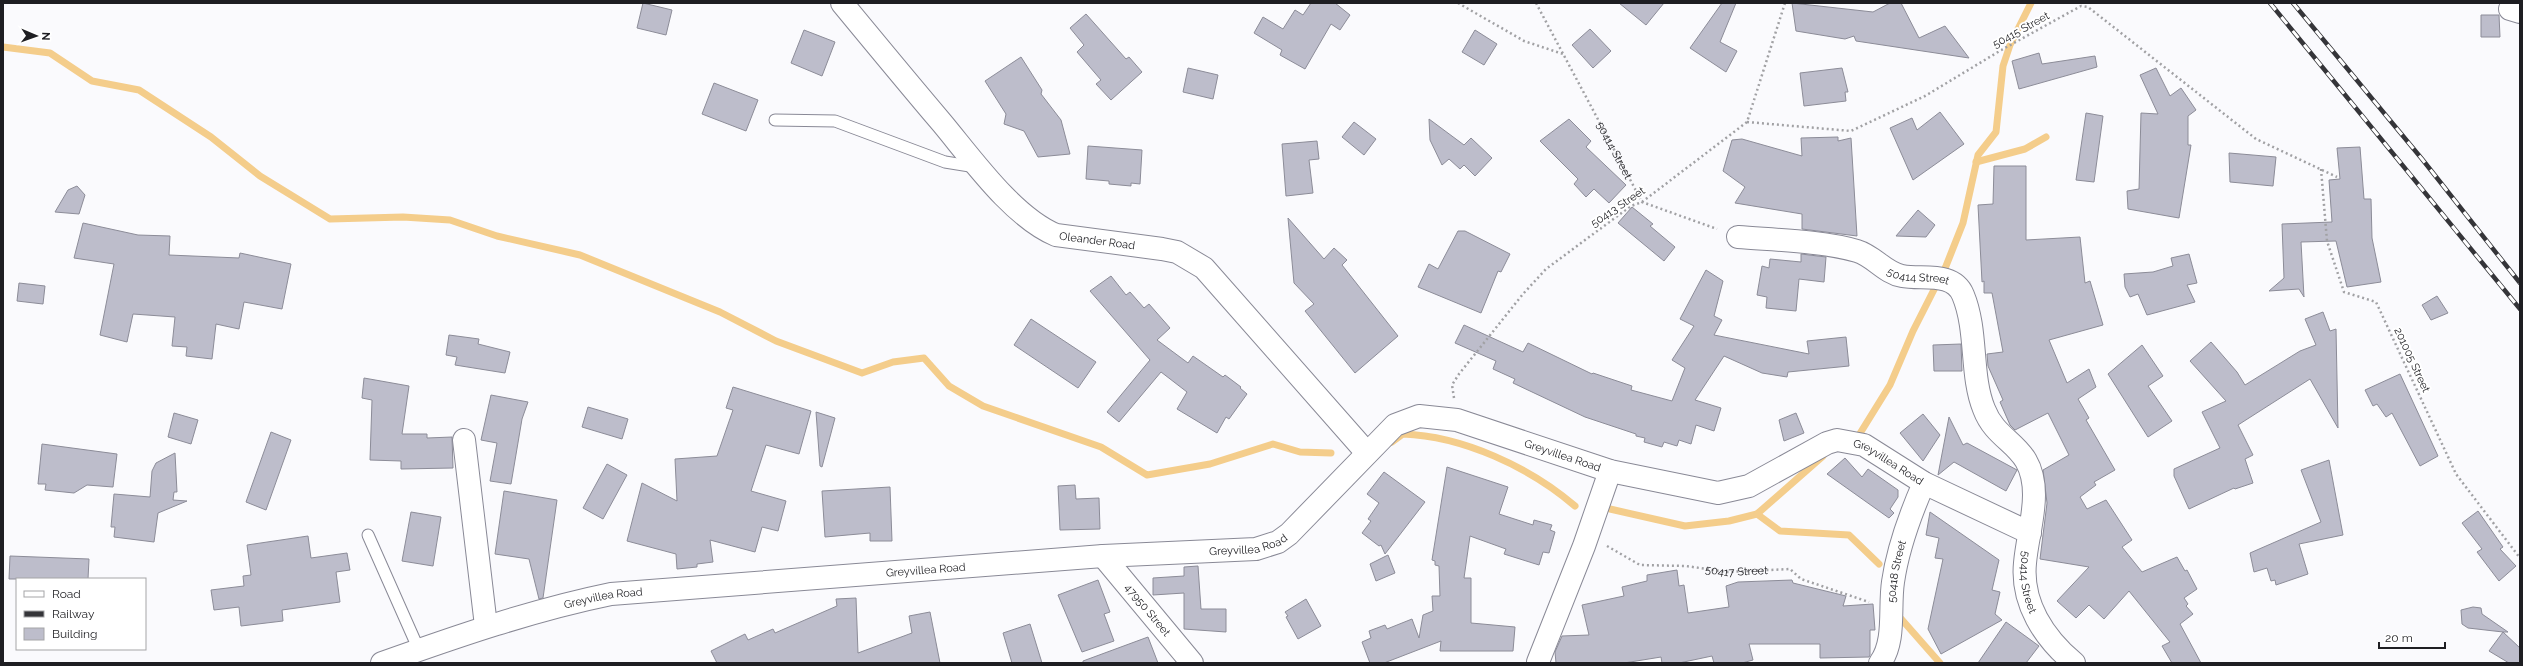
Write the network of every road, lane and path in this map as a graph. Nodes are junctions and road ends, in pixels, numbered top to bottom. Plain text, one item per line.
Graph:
1 (842, 3) edge
2 (1458, 3) edge
3 (1536, 3) edge
4 (1785, 3) edge
5 (1563, 54) junction
6 (775, 120) dead end
7 (1747, 122) junction
8 (978, 167) junction
9 (2321, 169) junction
10 (2337, 177) dead end
11 (1642, 202) junction
12 (1738, 237) joint
13 (1457, 420) junction
14 (464, 440) dead end
15 (1367, 453) junction
16 (1610, 471) junction
17 (1924, 483) junction
18 (1593, 522) junction
19 (2030, 533) junction
20 (368, 536) dead end
21 (1104, 556) junction
22 (2520, 558) edge
23 (1890, 609) junction
24 (486, 626) junction
25 (419, 650) junction
26 (1538, 662) edge
27 (382, 663) edge
28 (1192, 663) edge
29 (1880, 663) edge
30 (2074, 663) edge

1 - 8 street, Oleander Road
2 - 5 path
3 - 5 path, 50414 Street
4 - 7 path
5 - 11 path, 50414 Street
6 - 8 lane
7 - 9 path, 50415 Street
7 - 11 path, 50413 Street
8 - 15 street, Oleander Road
9 - 10 path, 50415 Street
9 - 22 path, 201005 Street
11 - 12 path
11 - 13 path, 50413 Street
12 - 19 street, 50414 Street
13 - 15 street, Greyvillea Road
13 - 16 street, Greyvillea Road
14 - 24 street
15 - 21 street, Greyvillea Road
16 - 17 street, Greyvillea Road
16 - 18 street
17 - 19 street, Greyvillea Road
17 - 23 street, 50418 Street
18 - 23 path, 50417 Street
18 - 26 street
19 - 30 street, 50414 Street
20 - 25 lane
21 - 24 street, Greyvillea Road
21 - 28 street, 47950 Street
23 - 29 street, 50418 Street
24 - 25 street, Greyvillea Road
25 - 27 street, Greyvillea Road

